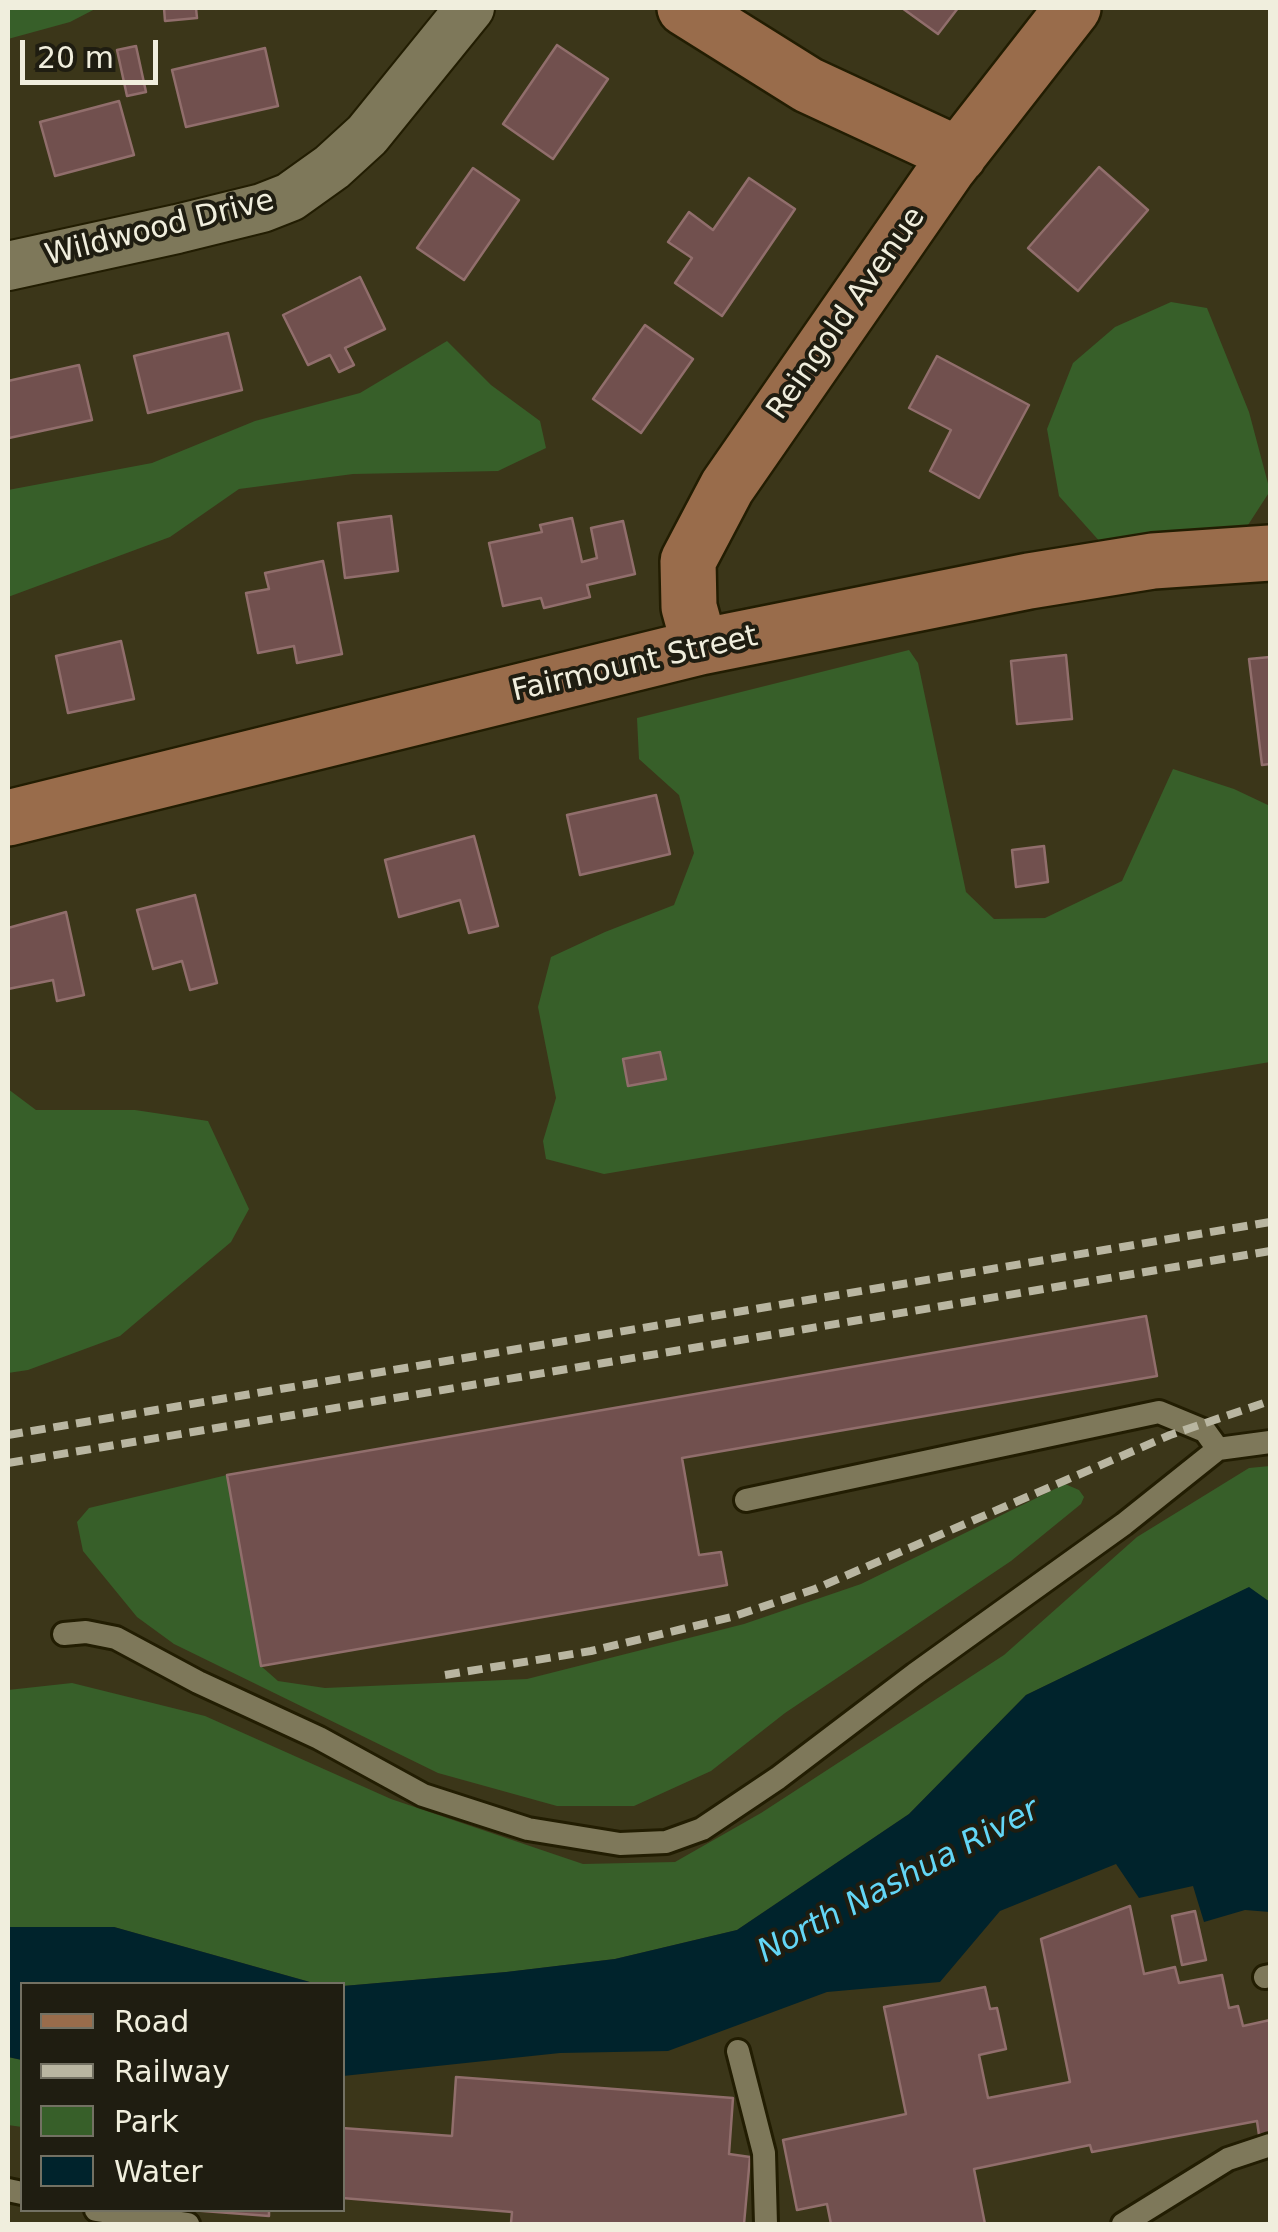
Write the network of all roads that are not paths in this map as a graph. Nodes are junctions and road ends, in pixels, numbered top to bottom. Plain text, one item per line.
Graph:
1 (470, 8) edge
2 (684, 8) edge
3 (1073, 8) edge
4 (960, 154) junction
5 (8, 266) edge
6 (1270, 553) edge
7 (700, 647) junction
8 (8, 818) edge
9 (1270, 1442) edge
10 (1218, 1450) junction
11 (746, 1500) dead end
12 (64, 1634) dead end
13 (738, 2051) dead end
14 (1270, 2145) edge
15 (109, 2212) edge
16 (188, 2224) edge
17 (766, 2224) edge
18 (1123, 2224) edge

1 - 5 street, Wildwood Drive
2 - 4 main road
3 - 4 main road, Reingold Avenue
4 - 7 main road, Reingold Avenue
6 - 7 main road, Fairmount Street
7 - 8 main road, Fairmount Street
9 - 10 lane
10 - 11 lane
10 - 12 lane
13 - 17 lane
14 - 18 lane
15 - 16 lane

